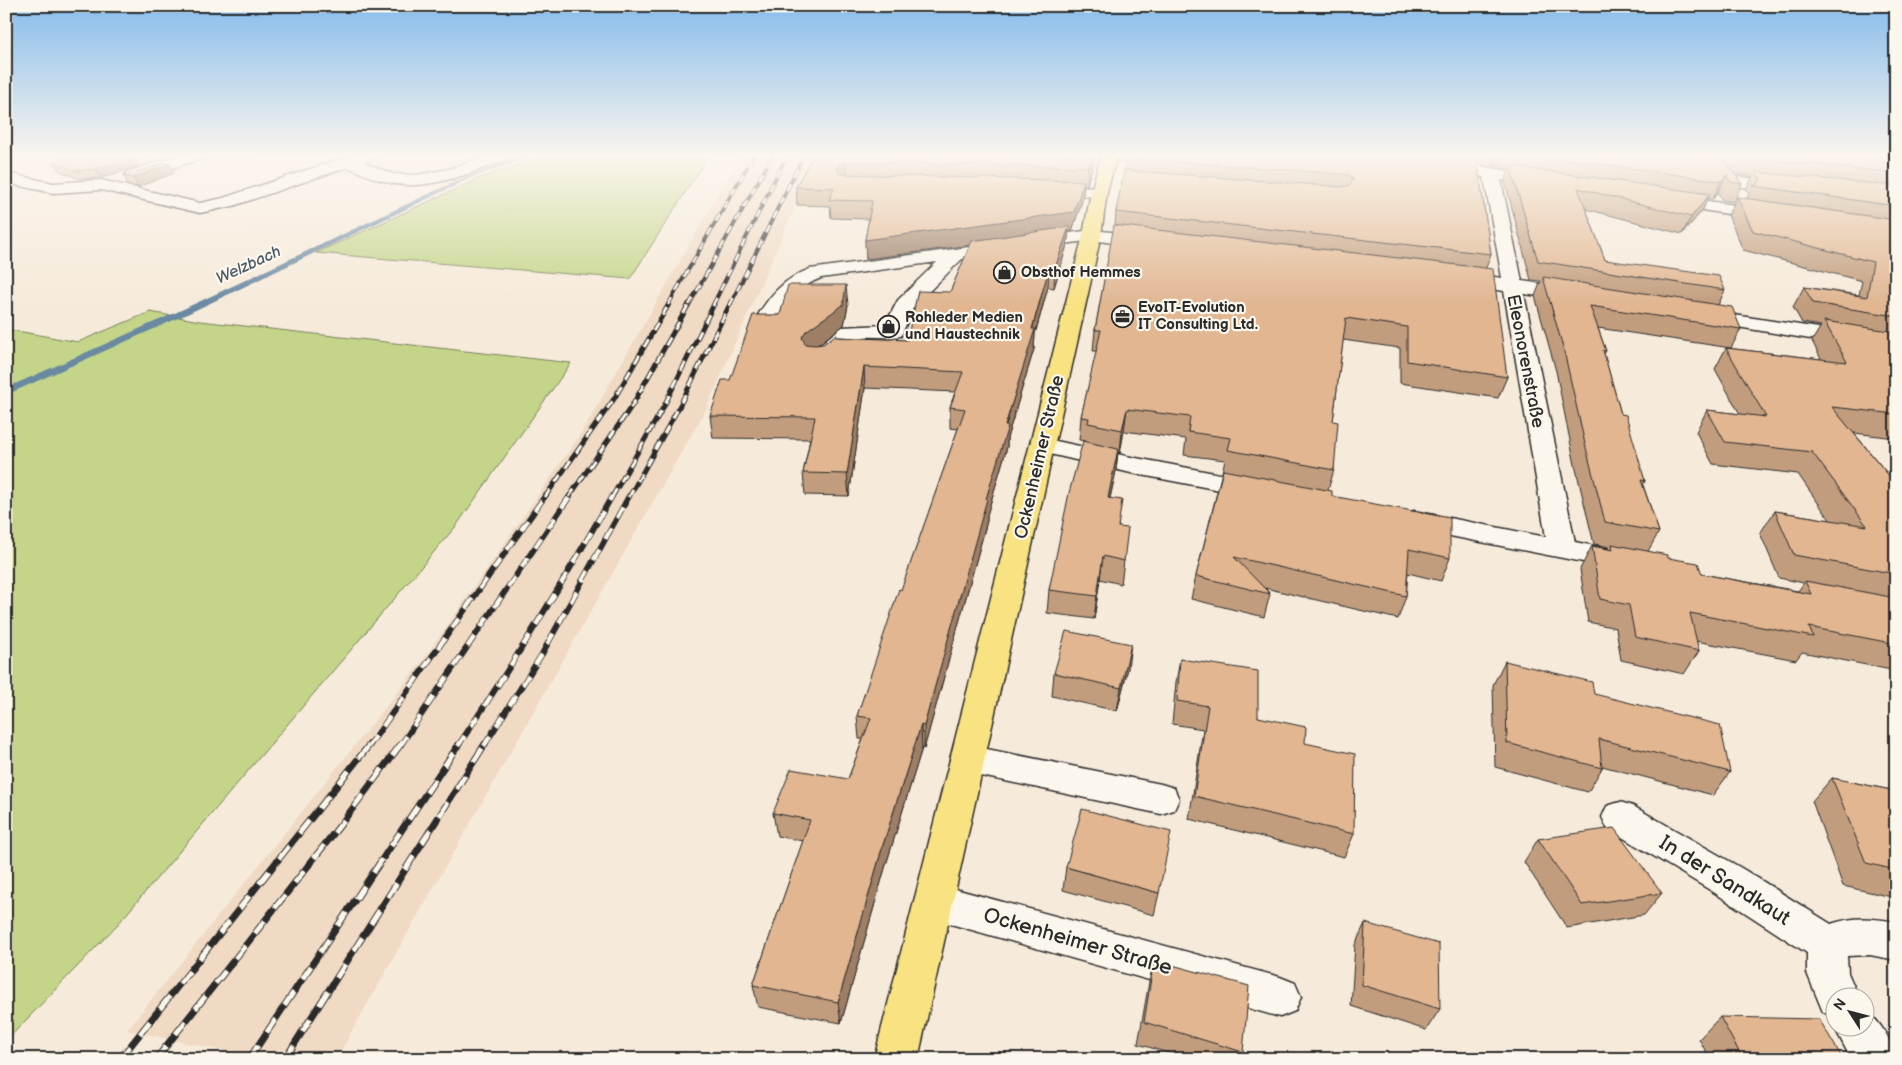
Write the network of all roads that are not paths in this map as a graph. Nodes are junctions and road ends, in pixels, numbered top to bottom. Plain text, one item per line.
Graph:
1 (186, 205) edge
2 (215, 205) edge
3 (1100, 205) edge
4 (1498, 205) edge
5 (1698, 205) edge
6 (1746, 205) edge
7 (1751, 213) junction
8 (1780, 217) edge
9 (1092, 235) junction
10 (1168, 244) edge
11 (956, 254) junction
12 (1443, 276) edge
13 (1512, 284) junction
14 (1591, 297) edge
15 (1679, 312) edge
16 (765, 320) edge
17 (1896, 347) edge
18 (817, 358) edge
19 (1042, 445) junction
20 (1276, 493) edge
21 (1391, 515) edge
22 (1562, 548) junction
23 (1649, 565) edge
24 (967, 759) junction
25 (1161, 799) dead end
26 (1620, 817) dead end
27 (933, 901) junction
28 (1896, 941) edge
29 (1829, 945) junction
30 (1833, 988) edge
31 (1280, 997) dead end
32 (1862, 1038) edge
33 (896, 1059) edge
34 (1876, 1059) edge

1 - 2 street
3 - 9 main road, Ockenheimer Straße
4 - 13 street, Eleonorenstraße
5 - 7 street
6 - 7 street
7 - 8 street
9 - 10 street
9 - 11 street
9 - 19 main road, Ockenheimer Straße
11 - 16 street
11 - 18 street
12 - 13 street
13 - 14 street
13 - 22 street, Eleonorenstraße
15 - 17 street
19 - 20 street
19 - 24 main road, Ockenheimer Straße
21 - 22 street
22 - 23 street
24 - 25 street
24 - 27 main road, Ockenheimer Straße
26 - 29 street, In der Sandkaut
27 - 31 street, Ockenheimer Straße
27 - 33 main road, Ockenheimer Straße
28 - 29 street
29 - 30 street
32 - 34 street

